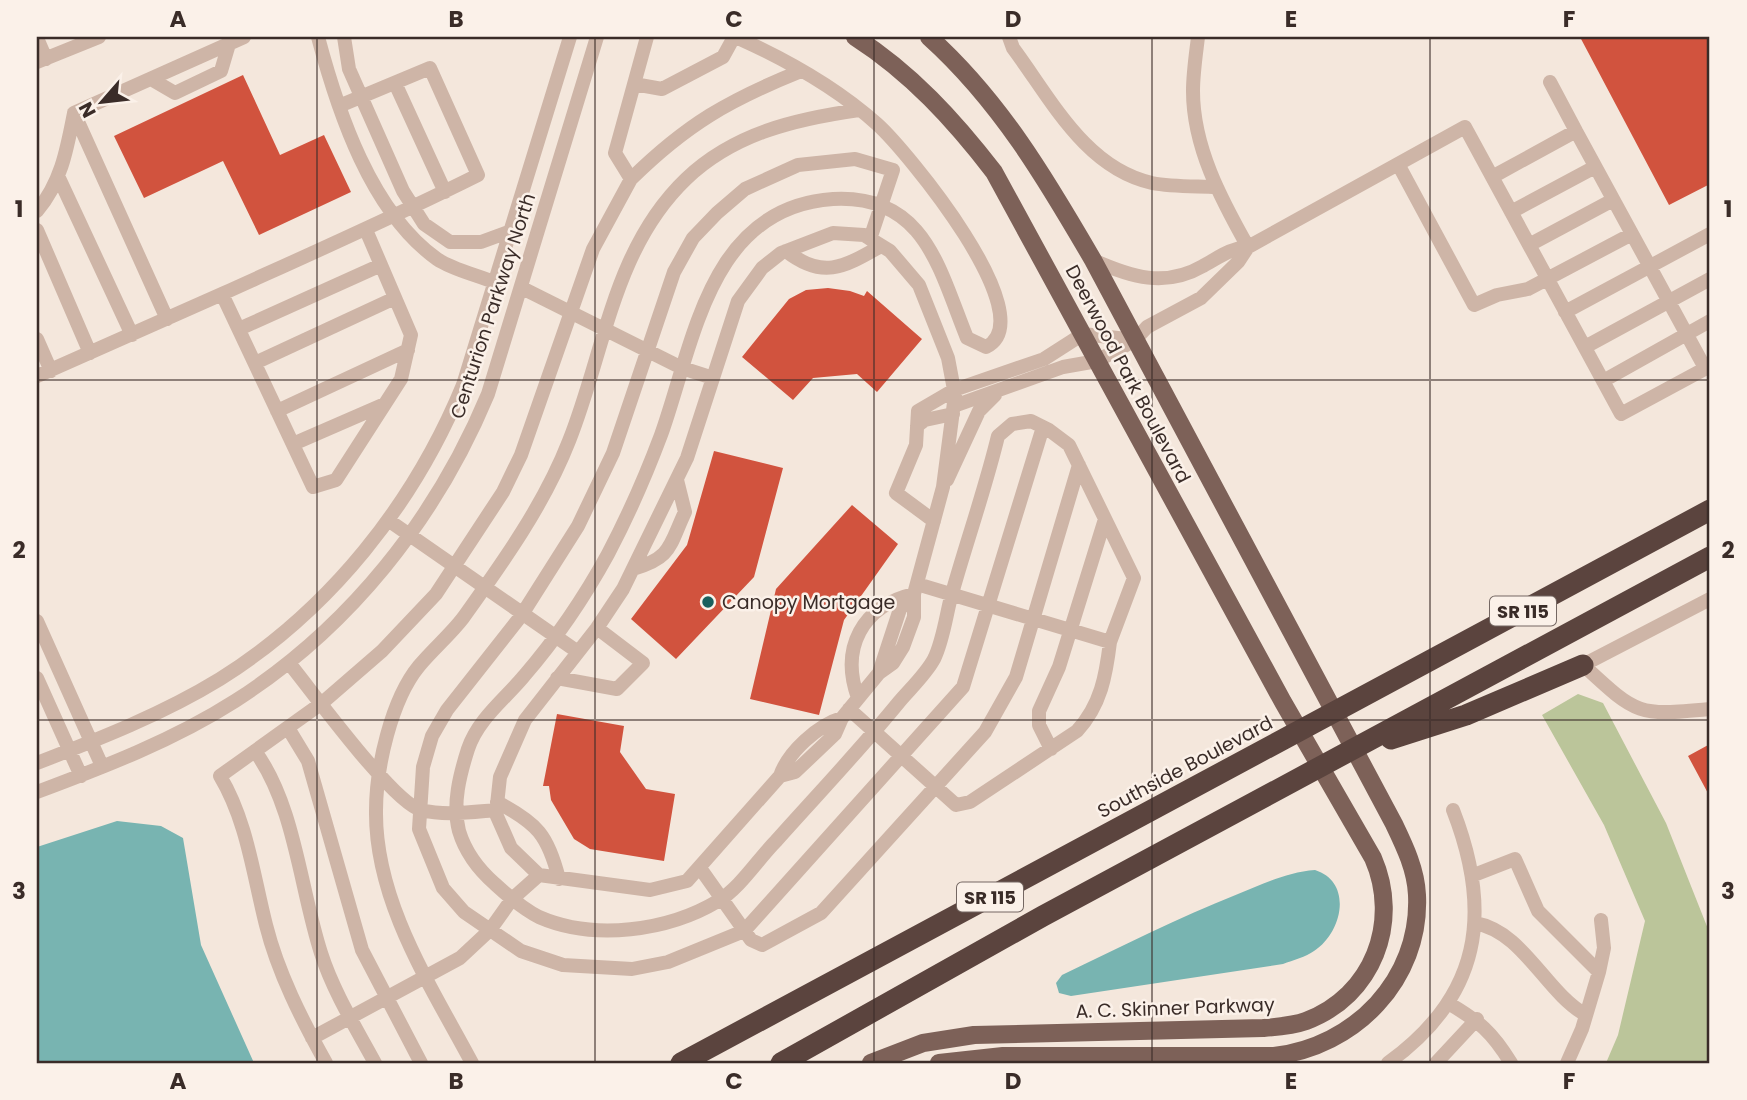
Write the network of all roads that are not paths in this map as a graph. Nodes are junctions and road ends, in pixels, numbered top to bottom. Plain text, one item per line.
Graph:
1 (99, 37) edge
2 (244, 37) edge
3 (318, 37) edge
4 (344, 37) edge
5 (570, 37) edge
6 (597, 37) edge
7 (647, 37) edge
8 (735, 37) edge
9 (855, 37) edge
10 (929, 37) edge
11 (1009, 37) edge
12 (1198, 37) edge
13 (37, 38) edge
14 (78, 40) edge
15 (229, 44) junction
16 (41, 60) edge
17 (801, 71) junction
18 (150, 79) junction
19 (1550, 82) dead end
20 (395, 83) junction
21 (634, 84) junction
22 (361, 96) junction
23 (340, 106) junction
24 (859, 110) junction
25 (74, 113) junction
26 (1576, 131) junction
27 (1398, 164) junction
28 (1595, 167) junction
29 (58, 176) junction
30 (1492, 177) junction
31 (631, 179) junction
32 (1216, 187) junction
33 (445, 192) junction
34 (1614, 200) junction
35 (882, 204) junction
36 (413, 207) junction
37 (37, 211) edge
38 (1511, 212) junction
39 (392, 214) junction
40 (37, 230) edge
41 (366, 230) junction
42 (512, 231) junction
43 (1632, 234) junction
44 (1710, 234) edge
45 (876, 242) junction
46 (1529, 245) junction
47 (1248, 247) junction
48 (786, 251) junction
49 (1093, 260) junction
50 (381, 265) junction
51 (1650, 266) junction
52 (1547, 278) junction
53 (1710, 279) edge
54 (496, 283) junction
55 (522, 288) junction
56 (222, 293) junction
57 (395, 298) junction
58 (1669, 301) junction
59 (571, 312) junction
60 (1565, 312) junction
61 (167, 318) junction
62 (1710, 321) edge
63 (603, 328) junction
64 (239, 329) junction
65 (1083, 334) junction
66 (1687, 334) junction
67 (132, 335) junction
68 (38, 337) edge
69 (1135, 340) junction
70 (1585, 347) junction
71 (647, 349) junction
72 (408, 350) junction
73 (90, 354) junction
74 (1097, 361) junction
75 (255, 363) junction
76 (1708, 367) edge
77 (682, 368) junction
78 (51, 371) junction
79 (37, 376) edge
80 (713, 378) junction
81 (1603, 381) junction
82 (954, 390) junction
83 (997, 392) junction
84 (385, 404) junction
85 (953, 410) junction
86 (277, 411) junction
87 (917, 426) junction
88 (1043, 427) junction
89 (293, 444) junction
90 (1079, 465) junction
91 (677, 480) junction
92 (943, 487) junction
93 (1710, 510) edge
94 (1105, 519) junction
95 (388, 520) junction
96 (934, 521) junction
97 (410, 536) junction
98 (1710, 557) edge
99 (454, 566) junction
100 (633, 569) junction
101 (484, 587) junction
102 (915, 589) junction
103 (952, 594) junction
104 (1710, 598) edge
105 (989, 605) junction
106 (523, 614) junction
107 (1032, 618) junction
108 (37, 621) edge
109 (597, 628) junction
110 (1070, 629) junction
111 (553, 638) junction
112 (1110, 642) junction
113 (578, 652) junction
114 (289, 663) junction
115 (1583, 665) junction
116 (37, 678) edge
117 (556, 678) junction
118 (322, 703) junction
119 (850, 708) junction
120 (1710, 709) edge
121 (1335, 712) junction
122 (288, 728) junction
123 (875, 732) junction
124 (1299, 732) junction
125 (92, 741) junction
126 (1051, 749) junction
127 (1355, 749) junction
128 (69, 750) junction
129 (255, 751) junction
130 (901, 756) junction
131 (37, 763) edge
132 (102, 766) junction
133 (1320, 766) junction
134 (81, 776) junction
135 (381, 778) junction
136 (936, 787) junction
137 (37, 792) edge
138 (497, 806) junction
139 (419, 810) junction
140 (1453, 810) dead end
141 (458, 813) junction
142 (699, 868) junction
143 (539, 875) junction
144 (1474, 875) junction
145 (559, 879) junction
146 (512, 899) junction
147 (722, 899) junction
148 (1601, 919) dead end
149 (1475, 923) junction
150 (490, 930) junction
151 (744, 931) junction
152 (1599, 972) junction
153 (427, 978) junction
154 (386, 999) junction
155 (1448, 1003) junction
156 (1586, 1015) junction
157 (350, 1018) junction
158 (1477, 1019) junction
159 (312, 1038) junction
160 (1084, 1060) edge
161 (326, 1063) edge
162 (375, 1063) edge
163 (421, 1063) edge
164 (472, 1063) edge
165 (681, 1063) edge
166 (780, 1063) edge
167 (871, 1063) edge
168 (939, 1063) edge
169 (1388, 1063) edge
170 (1436, 1063) edge
171 (1511, 1063) edge
172 (1567, 1063) edge

1 - 14 street
2 - 15 street
3 - 23 street
4 - 22 street
5 - 42 street, Centurion Parkway North
6 - 55 street, Centurion Parkway North
7 - 21 street
8 - 17 street
8 - 21 street
9 - 65 main road, Deerwood Park Boulevard
10 - 49 main road, Deerwood Park Boulevard
11 - 32 street
12 - 32 street
13 - 16 street
14 - 16 street
15 - 18 street
15 - 18 street
17 - 24 street
17 - 31 street
18 - 25 street
19 - 26 street
20 - 22 street
20 - 33 street
20 - 33 street
21 - 31 street
22 - 23 street
22 - 36 street
23 - 39 street
24 - 35 street
24 - 63 street
25 - 29 street
25 - 61 street
26 - 28 street
26 - 30 street
27 - 30 street
27 - 47 street
27 - 52 street
28 - 34 street
28 - 38 street
29 - 37 street
29 - 67 street
30 - 38 street
31 - 59 street
32 - 47 street
33 - 36 street
34 - 43 street
34 - 46 street
35 - 45 street
35 - 71 street
35 - 77 street
36 - 39 street
36 - 42 street
38 - 46 street
39 - 41 street
39 - 54 street
40 - 73 street
41 - 50 street
41 - 56 street
42 - 54 street, Centurion Parkway North
43 - 51 street
43 - 52 street
44 - 51 street
45 - 48 street
45 - 48 street
45 - 82 street
46 - 52 street
47 - 49 street
47 - 69 street
48 - 80 street
49 - 69 main road, Deerwood Park Boulevard
50 - 57 street
50 - 64 street
51 - 58 street
51 - 60 street
52 - 60 street
53 - 58 street
54 - 95 street, Centurion Parkway North
55 - 59 street
55 - 97 street, Centurion Parkway North
56 - 61 street
56 - 64 street
57 - 72 street
57 - 75 street
58 - 66 street
58 - 70 street
59 - 63 street
59 - 99 street
60 - 70 street
61 - 67 street
62 - 66 street
63 - 71 street
63 - 101 street
64 - 75 street
65 - 69 street
65 - 74 main road, Deerwood Park Boulevard
65 - 82 street
66 - 76 street
66 - 81 street
67 - 73 street
68 - 78 street
69 - 74 street
69 - 121 main road, Deerwood Park Boulevard
70 - 81 street
71 - 77 street
71 - 106 street
72 - 84 street
72 - 86 street
73 - 78 street
74 - 83 street
74 - 124 main road, Deerwood Park Boulevard
75 - 86 street
76 - 81 street
77 - 80 street
77 - 111 street
78 - 79 street
80 - 91 street
82 - 85 street
82 - 87 street
83 - 85 street
83 - 92 street
84 - 89 street
84 - 89 street
85 - 87 street
85 - 92 street
86 - 89 street
87 - 96 street
88 - 90 street
88 - 103 street
88 - 105 street
90 - 94 street
90 - 107 street
91 - 100 street
91 - 100 street
92 - 96 street
93 - 121 highway, Southside Boulevard / SR 115
94 - 110 street
94 - 112 street
95 - 97 street
95 - 125 street, Centurion Parkway North
96 - 102 street
97 - 99 street
97 - 114 street, Centurion Parkway North
98 - 127 highway, SR 115
99 - 101 street
99 - 118 street
100 - 109 street
101 - 106 street
101 - 135 street
102 - 103 street
102 - 119 street
102 - 119 street
103 - 105 street
103 - 123 street
104 - 115 street
105 - 107 street
105 - 130 street
106 - 111 street
106 - 139 street
107 - 110 street
107 - 136 street
108 - 125 street
109 - 113 street
109 - 117 street
110 - 112 street
110 - 126 street
111 - 113 street
111 - 141 street
112 - 126 street
113 - 117 street
114 - 118 street
114 - 132 street, Centurion Parkway North
115 - 120 street
115 - 127 highway
116 - 128 street
117 - 138 street
118 - 122 street
118 - 135 street
119 - 123 street
119 - 142 street
121 - 124 highway, Southside Boulevard / SR 115
121 - 127 main road, Deerwood Park Boulevard
122 - 129 street
122 - 154 street
123 - 130 street
123 - 147 street
124 - 133 main road, Deerwood Park Boulevard
124 - 165 highway, Southside Boulevard / SR 115
125 - 128 street, Centurion Parkway North
125 - 132 street
126 - 136 street
127 - 133 highway, SR 115
127 - 160 main road
128 - 131 street, Centurion Parkway North
128 - 134 street
129 - 157 street
129 - 159 street
130 - 136 street
130 - 151 street
132 - 134 street, Centurion Parkway North
133 - 166 highway, SR 115
133 - 167 main road, A. C. Skinner Parkway
134 - 137 street, Centurion Parkway North
135 - 139 street
135 - 153 street
136 - 151 street
138 - 141 street
138 - 143 street
138 - 145 street
139 - 141 street
139 - 150 street
140 - 144 street
141 - 146 street
142 - 145 street
142 - 147 street
143 - 145 street
143 - 146 street
144 - 149 street
144 - 152 street
146 - 147 street
146 - 150 street
147 - 151 street
148 - 152 street
149 - 155 street
149 - 156 street
150 - 151 street
150 - 153 street
152 - 156 street
153 - 154 street
153 - 164 street
154 - 157 street
154 - 163 street
155 - 158 street
155 - 169 street
156 - 172 street
157 - 159 street
157 - 162 street
158 - 170 street
158 - 171 street
159 - 161 street
160 - 168 main road

